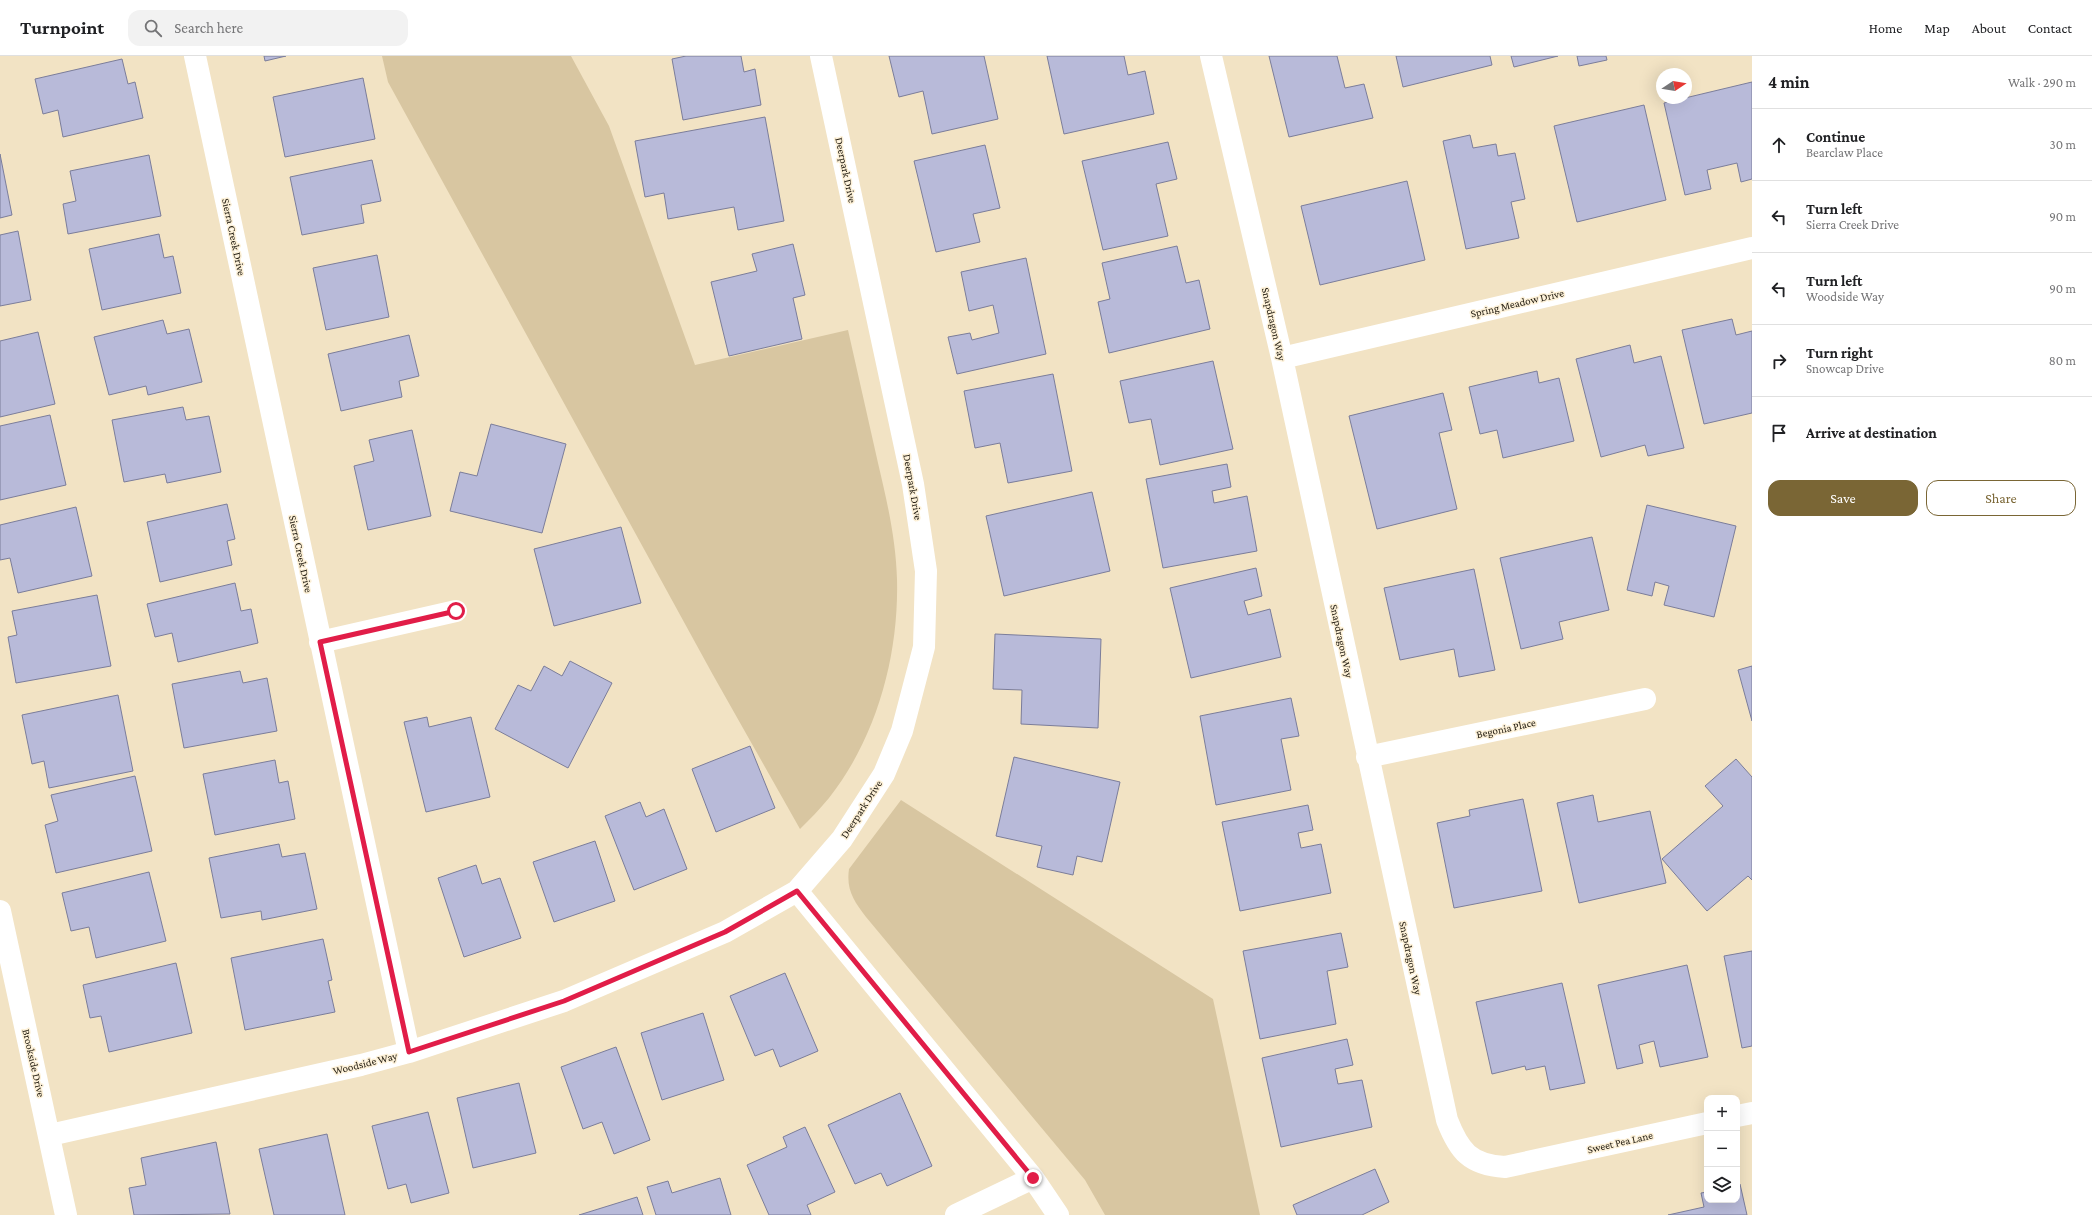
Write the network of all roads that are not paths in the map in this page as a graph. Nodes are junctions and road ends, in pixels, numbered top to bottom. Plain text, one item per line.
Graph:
1 (195, 56) edge
2 (821, 56) edge
3 (1211, 56) edge
4 (1752, 248) edge
5 (1282, 358) junction
6 (456, 611) dead end
7 (320, 642) junction
8 (1645, 698) dead end
9 (1367, 757) junction
10 (797, 891) junction
11 (0, 912) edge
12 (409, 1052) junction
13 (1752, 1113) edge
14 (1740, 1115) edge
15 (1704, 1124) edge
16 (50, 1135) junction
17 (1532, 1162) joint
18 (1033, 1178) junction
19 (66, 1215) edge
20 (956, 1215) edge
21 (1058, 1215) edge

1 - 7 street, Sierra Creek Drive
2 - 10 street, Deerpark Drive
3 - 5 street, Snapdragon Way
4 - 5 street, Spring Meadow Drive
5 - 9 street, Snapdragon Way
6 - 7 street
7 - 12 street, Sierra Creek Drive
8 - 9 street, Begonia Place
9 - 17 street, Snapdragon Way
10 - 12 street, Woodside Way
10 - 18 street
11 - 16 street, Brookside Drive
12 - 16 street, Woodside Way
13 - 14 street
15 - 17 street, Sweet Pea Lane
16 - 19 street, Brookside Drive
18 - 20 street
18 - 21 street

